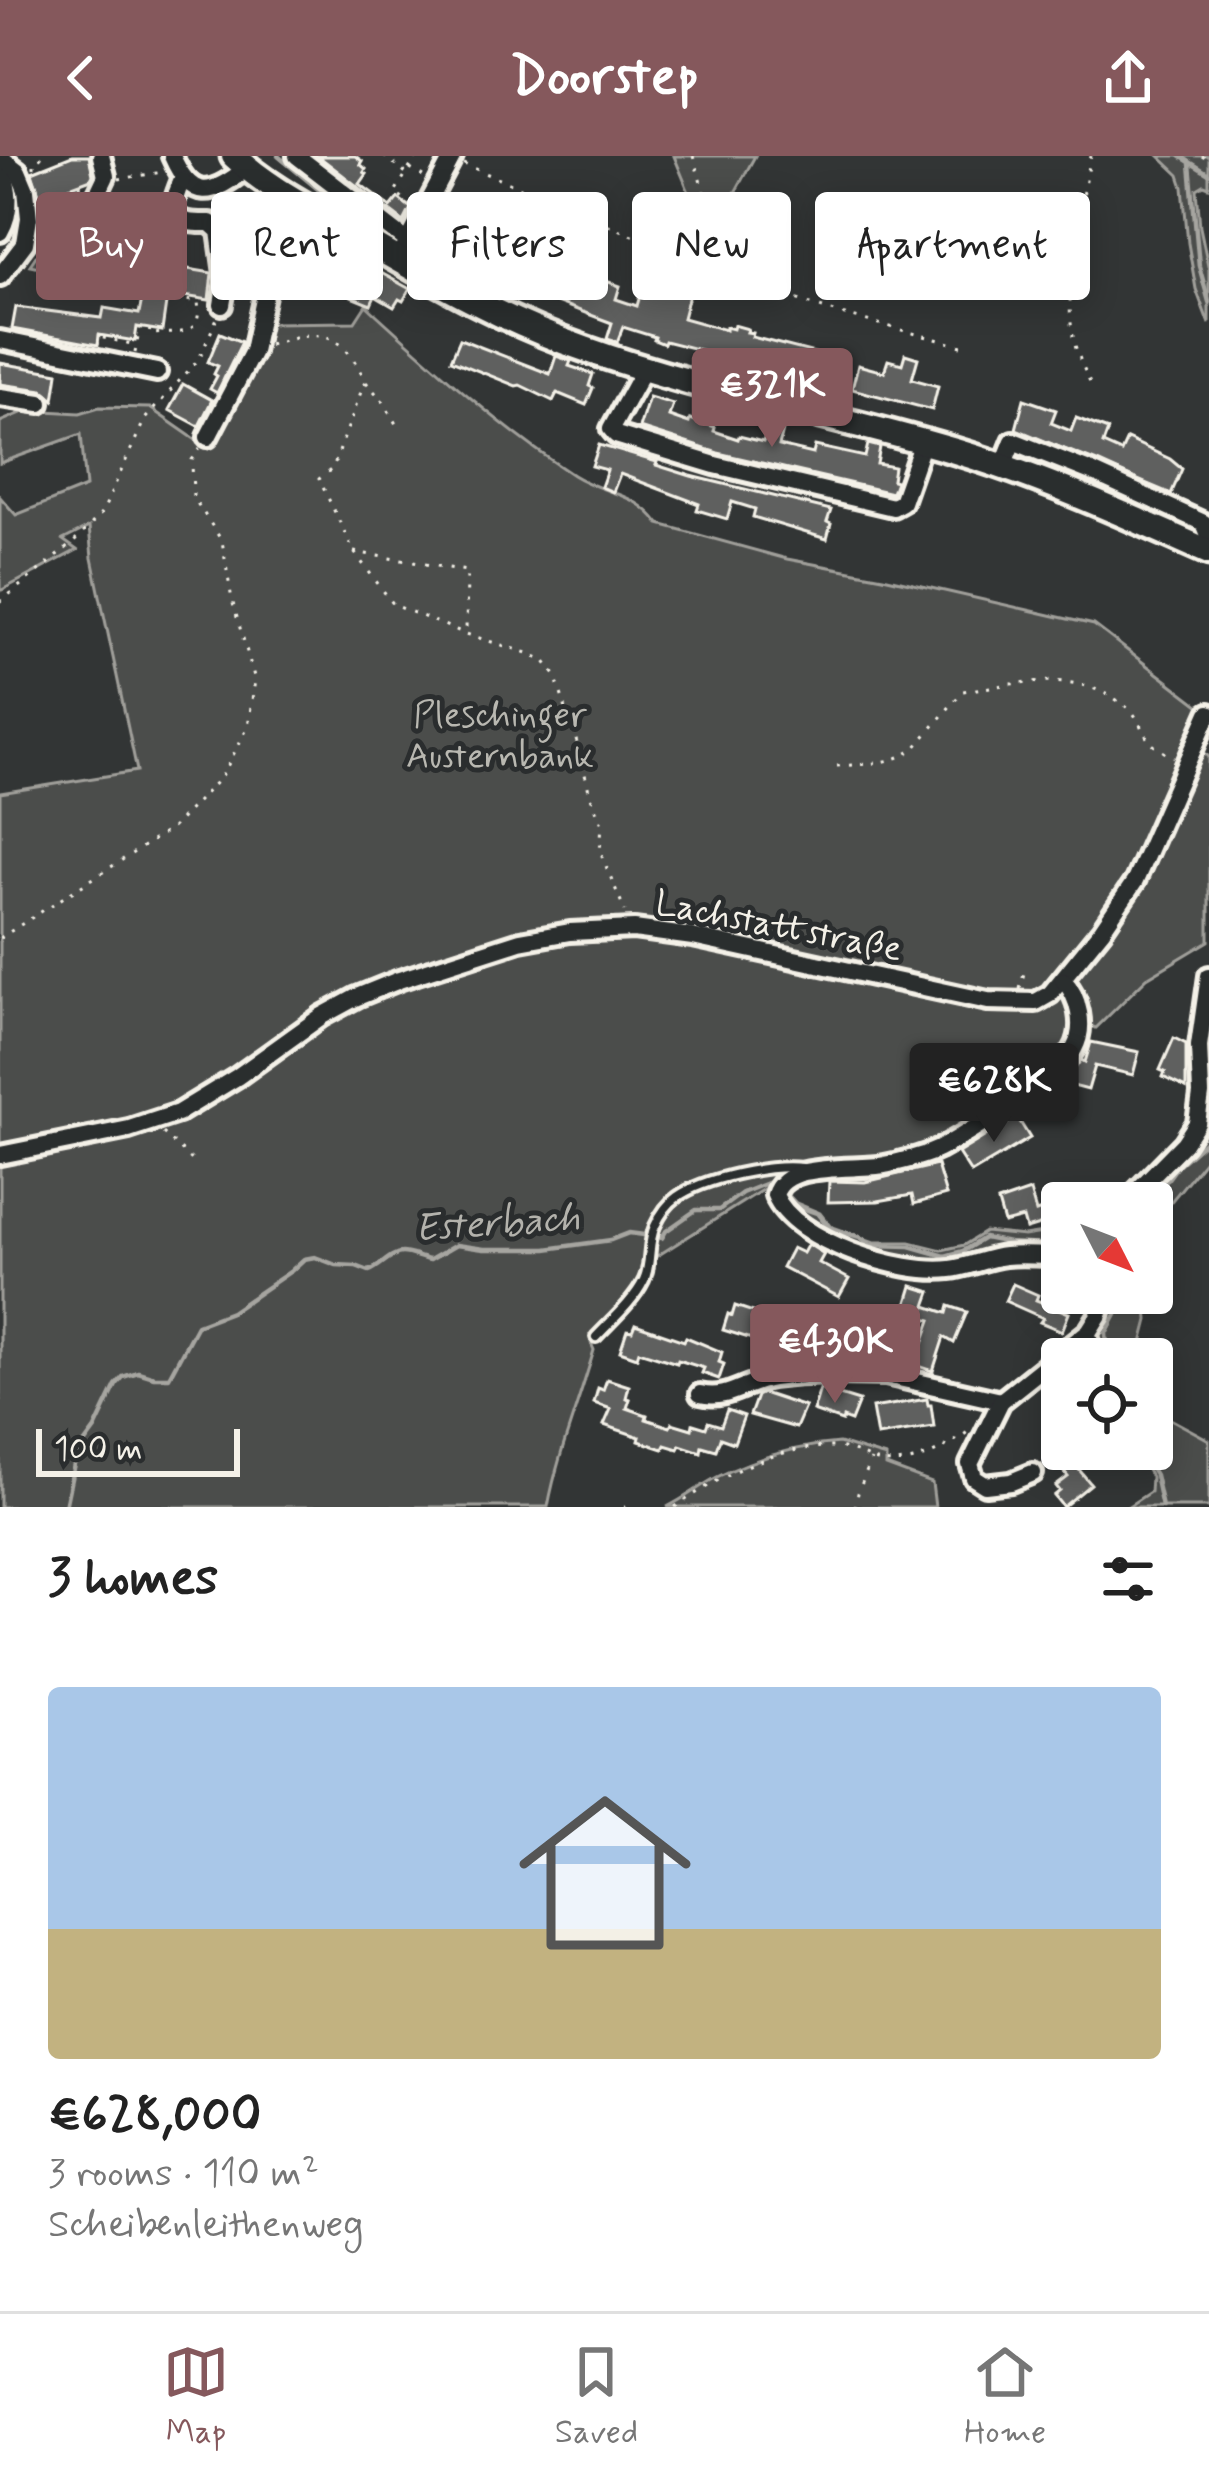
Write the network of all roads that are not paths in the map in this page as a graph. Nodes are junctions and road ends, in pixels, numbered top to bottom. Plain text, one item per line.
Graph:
1 (101, 156) edge
2 (297, 156) edge
3 (0, 157) edge
4 (452, 157) edge
5 (240, 162) edge
6 (175, 169) edge
7 (94, 188) road end
8 (285, 192) edge
9 (0, 232) edge
10 (383, 241) edge
11 (403, 251) junction
12 (0, 276) edge
13 (264, 300) edge
14 (222, 305) road end
15 (0, 340) edge
16 (644, 369) junction
17 (157, 372) dead end
18 (0, 397) edge
19 (40, 403) dead end
20 (208, 437) road end
21 (923, 442) junction
22 (1003, 466) junction
23 (1209, 536) edge
24 (1209, 552) edge
25 (1209, 713) edge
26 (1196, 739) junction
27 (1209, 753) edge
28 (1209, 976) edge
29 (1063, 980) junction
30 (0, 1155) edge
31 (812, 1170) junction
32 (1146, 1182) edge
33 (1041, 1257) edge
34 (1100, 1314) edge
35 (1089, 1331) junction
36 (596, 1337) dead end
37 (1093, 1338) edge
38 (700, 1394) dead end
39 (1001, 1401) junction
40 (1033, 1473) dead end

1 - 7 street
2 - 11 street
3 - 9 street
3 - 12 street
4 - 11 street
5 - 6 street
5 - 8 main road
6 - 14 street
10 - 11 main road
11 - 16 main road
13 - 20 street
15 - 17 street
16 - 21 main road
16 - 21 street
18 - 19 street
21 - 22 main road
22 - 23 street
22 - 24 main road
25 - 26 street
26 - 27 street
26 - 29 street
28 - 32 street
29 - 30 street, Lachstattstraße
29 - 31 street
31 - 33 street
31 - 36 lane
34 - 35 street
35 - 37 lane
35 - 39 street
38 - 39 street
39 - 40 street

